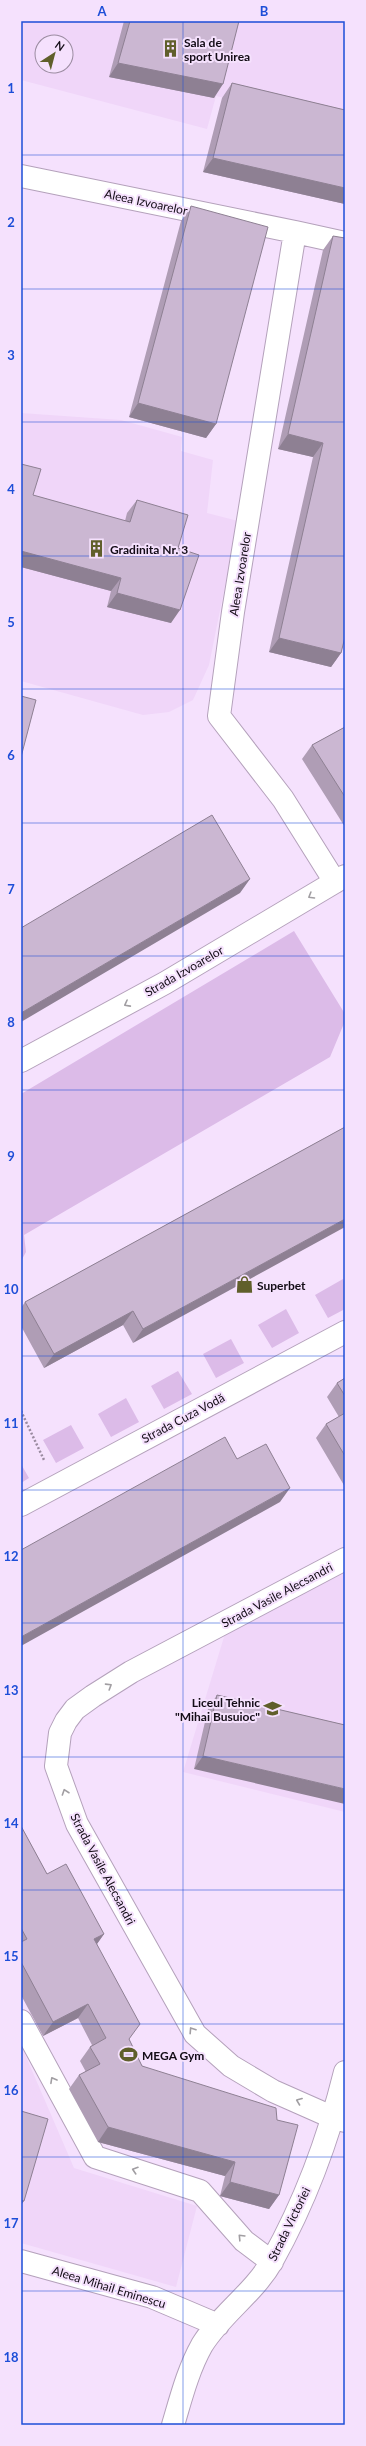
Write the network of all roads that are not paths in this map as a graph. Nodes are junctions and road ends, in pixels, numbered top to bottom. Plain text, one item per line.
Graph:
1 (21, 176) edge
2 (295, 232) junction
3 (345, 243) edge
4 (340, 879) edge
5 (21, 1061) edge
6 (345, 1332) edge
7 (21, 1505) edge
8 (345, 1559) edge
9 (21, 2021) edge
10 (345, 2072) edge
11 (339, 2119) edge
12 (21, 2261) edge
13 (272, 2262) junction
14 (218, 2325) junction
15 (173, 2425) edge

1 - 2 street, Aleea Izvoarelor
2 - 3 street, Aleea Izvoarelor
2 - 4 street, Aleea Izvoarelor
4 -> 5 street, Strada Izvoarelor
6 - 7 street, Strada Cuza Vodă
11 -> 8 street, Strada Vasile Alecsandri
13 -> 9 street
10 - 11 street, Strada Victoriei
11 - 13 street, Strada Victoriei
12 - 14 street, Aleea Mihail Eminescu
13 - 14 street, Strada Victoriei
14 - 15 street, Strada Victoriei

